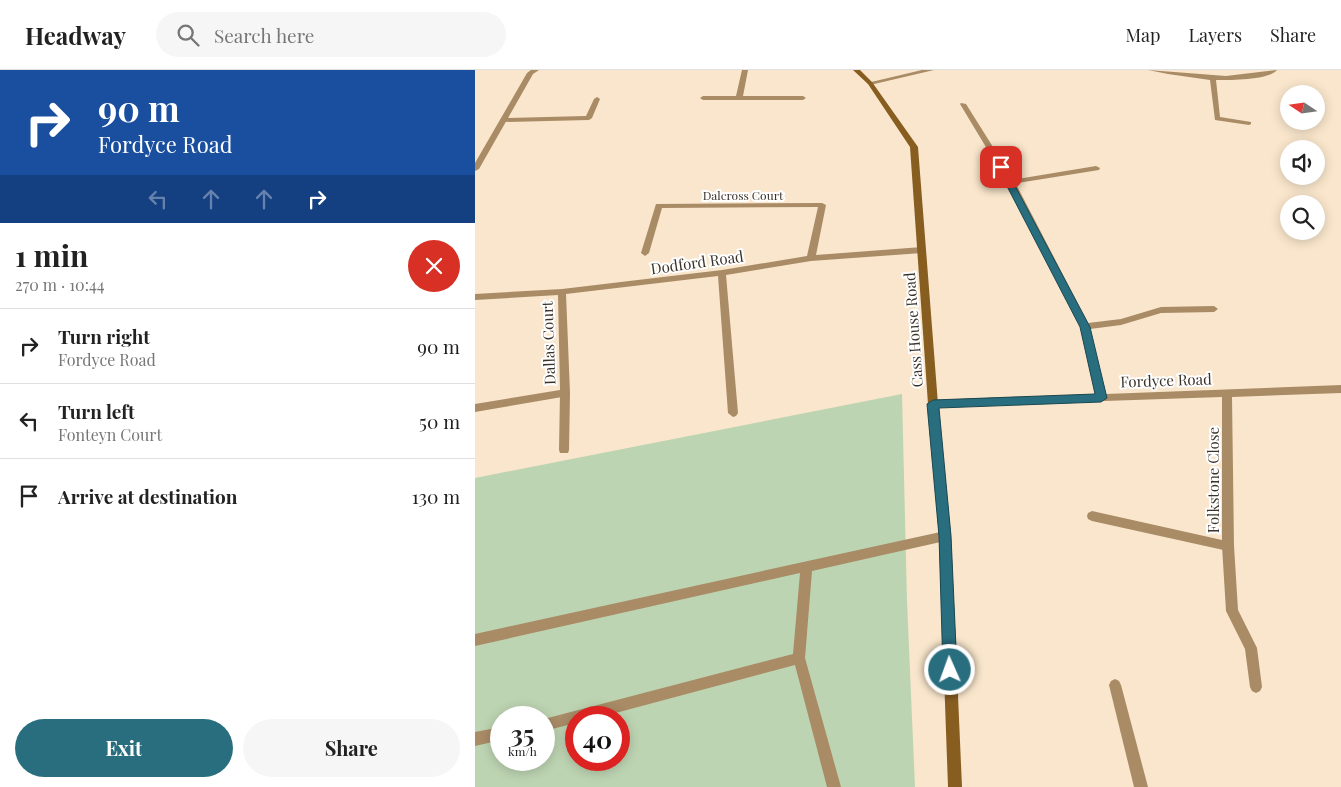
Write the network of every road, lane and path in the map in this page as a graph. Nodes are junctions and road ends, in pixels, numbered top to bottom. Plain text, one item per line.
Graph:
1 (536, 70) edge
2 (745, 70) edge
3 (855, 70) edge
4 (931, 70) edge
5 (1151, 70) edge
6 (1274, 70) edge
7 (1213, 79) junction
8 (870, 83) junction
9 (703, 98) dead end
10 (739, 98) junction
11 (803, 98) dead end
12 (597, 99) dead end
13 (963, 104) dead end
14 (503, 120) junction
15 (1249, 122) dead end
16 (1096, 168) dead end
17 (475, 169) edge
18 (1011, 182) junction
19 (922, 250) junction
20 (645, 253) dead end
21 (811, 258) junction
22 (722, 273) junction
23 (562, 292) junction
24 (475, 297) edge
25 (1214, 309) dead end
26 (1085, 327) junction
27 (1341, 389) edge
28 (565, 393) junction
29 (1227, 393) junction
30 (1101, 398) junction
31 (933, 404) junction
32 (475, 408) edge
33 (733, 413) dead end
34 (564, 450) dead end
35 (1092, 516) dead end
36 (945, 536) junction
37 (1228, 546) junction
38 (806, 568) junction
39 (475, 640) edge
40 (799, 658) junction
41 (1115, 685) dead end
42 (1256, 687) dead end
43 (555, 722) edge
44 (490, 736) edge
45 (475, 739) edge
46 (834, 787) edge
47 (955, 787) edge
48 (1141, 787) edge

1 - 14 street
2 - 10 street
3 - 8 street, Cass House Road
4 - 8 street
5 - 7 street
6 - 7 street
7 - 15 street
8 - 19 street, Cass House Road
9 - 10 street
10 - 11 street
12 - 14 street
13 - 18 street
14 - 17 street
16 - 18 street
18 - 26 street
19 - 21 street, Dodford Road
19 - 31 street, Cass House Road
20 - 21 street, Dalcross Court
21 - 22 street, Dodford Road
22 - 23 street, Dodford Road
22 - 33 street
23 - 24 street, Dodford Road
23 - 28 street, Dallas Court
25 - 26 street
26 - 30 street
27 - 29 street, Fordyce Road
28 - 32 street, Dallas Court
28 - 34 street
29 - 30 street, Fordyce Road
29 - 37 street, Folkstone Close
30 - 31 street, Fordyce Road
31 - 36 street, Cass House Road
35 - 37 street, Folkstone Close
36 - 38 street
36 - 47 street, Cass House Road
37 - 42 street
38 - 39 street
38 - 40 street
40 - 43 street
40 - 46 street
41 - 48 street
44 - 45 street

